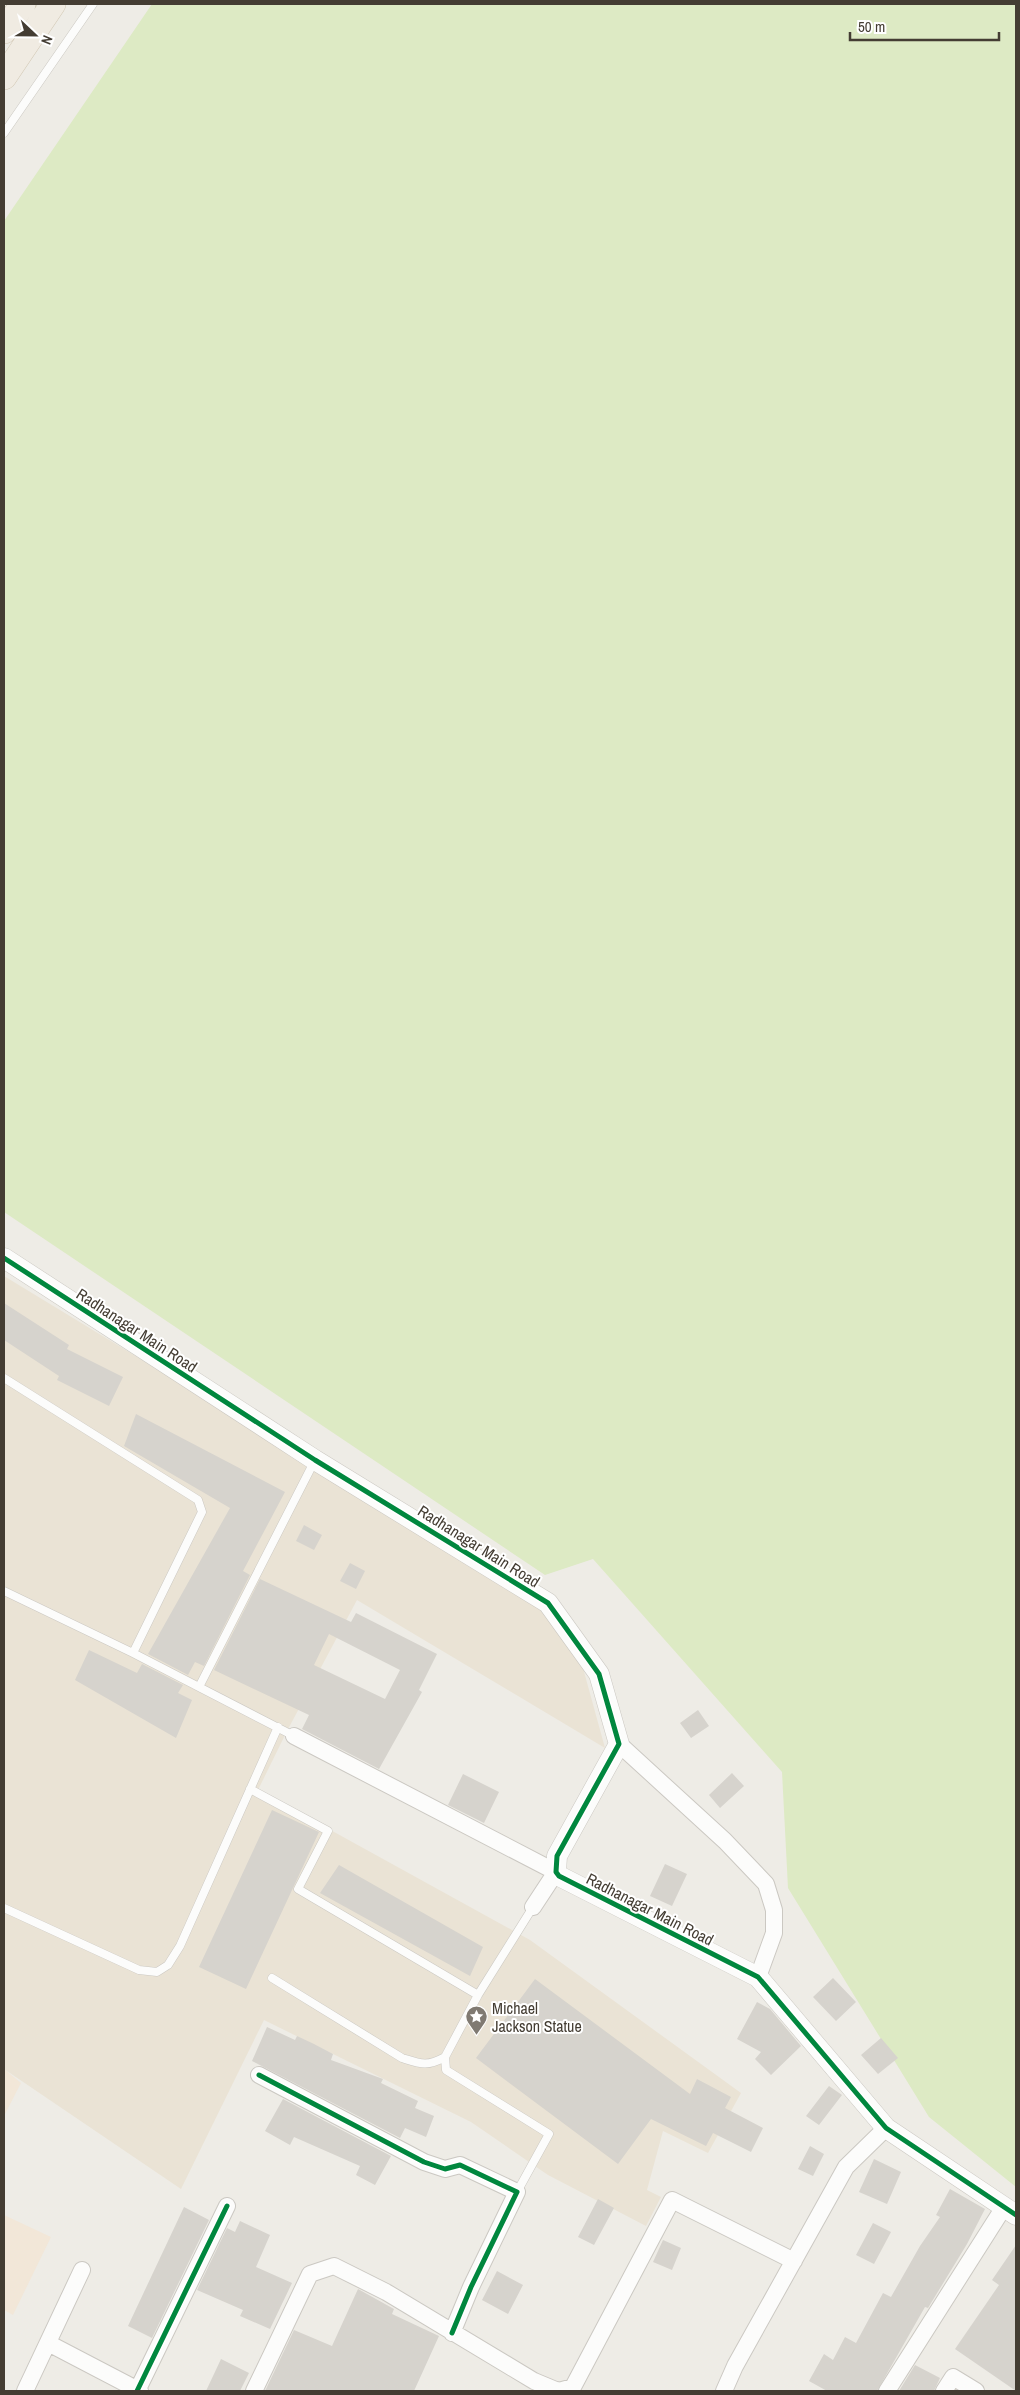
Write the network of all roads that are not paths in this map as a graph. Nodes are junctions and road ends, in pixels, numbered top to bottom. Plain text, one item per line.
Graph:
1 (23, 4) edge
2 (53, 4) edge
3 (93, 4) edge
4 (4, 31) edge
5 (4, 77) edge
6 (4, 133) edge
7 (4, 1258) edge
8 (4, 1378) edge
9 (315, 1460) junction
10 (4, 1591) edge
11 (133, 1653) junction
12 (199, 1687) junction
13 (278, 1727) junction
14 (294, 1736) joint
15 (619, 1744) junction
16 (250, 1789) junction
17 (556, 1872) junction
18 (533, 1907) joint
19 (4, 1908) edge
20 (758, 1977) junction
21 (272, 1978) dead end
22 (478, 1995) junction
23 (445, 2057) junction
24 (259, 2074) dead end
25 (886, 2128) junction
26 (517, 2192) junction
27 (227, 2206) dead end
28 (1010, 2211) edge
29 (794, 2261) junction
30 (82, 2270) dead end
31 (452, 2333) junction
32 (48, 2343) junction
33 (25, 2391) edge
34 (138, 2391) edge
35 (254, 2391) edge
36 (559, 2391) edge
37 (724, 2391) edge
38 (887, 2391) edge
39 (944, 2391) edge
40 (976, 2391) edge

1 - 4 main road
2 - 5 main road
3 - 6 lane
7 - 9 street, Radhanagar Main Road
8 - 11 lane
9 - 12 lane
9 - 15 street, Radhanagar Main Road
10 - 11 lane
11 - 12 lane
12 - 13 lane
13 - 14 lane
13 - 16 lane
14 - 17 street
15 - 17 street
15 - 20 street
16 - 19 lane
16 - 22 lane
17 - 18 street
17 - 20 street, Radhanagar Main Road
18 - 22 lane
20 - 25 street, Radhanagar Main Road
21 - 23 lane
22 - 23 lane
23 - 26 lane
24 - 26 street
25 - 28 street, Radhanagar Main Road
25 - 29 street
26 - 31 street
27 - 34 street
28 - 38 street
29 - 36 street
29 - 37 street
30 - 32 street
31 - 35 street
31 - 36 street
32 - 33 street
32 - 34 street
39 - 40 street

